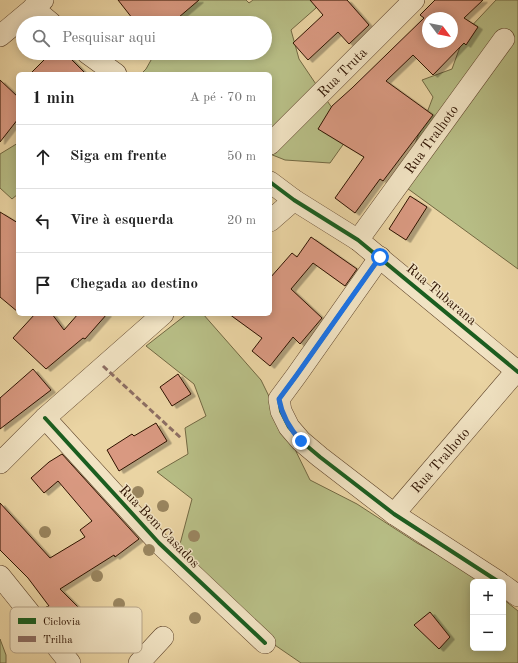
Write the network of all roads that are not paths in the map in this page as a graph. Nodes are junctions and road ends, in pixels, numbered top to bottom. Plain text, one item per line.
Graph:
1 (414, 0) edge
2 (38, 4) edge
3 (24, 16) edge
4 (46, 16) edge
5 (16, 23) edge
6 (0, 36) edge
7 (504, 39) dead end
8 (97, 60) edge
9 (113, 72) edge
10 (272, 142) edge
11 (272, 184) edge
12 (294, 200) junction
13 (272, 219) edge
14 (358, 240) junction
15 (380, 257) junction
16 (161, 316) edge
17 (517, 371) edge
18 (45, 418) junction
19 (0, 463) edge
20 (394, 514) junction
21 (0, 576) edge
22 (494, 579) edge
23 (506, 587) edge
24 (518, 596) edge
25 (25, 607) edge
26 (163, 637) dead end
27 (265, 643) dead end
28 (62, 653) edge
29 (70, 663) edge
30 (139, 663) edge

1 - 10 street, Rua Truta
2 - 3 street
2 - 4 street
5 - 6 street
7 - 14 street, Rua Tralhoto
8 - 9 street
11 - 12 street, Rua Tubarana
12 - 13 street
12 - 14 street, Rua Tubarana
14 - 15 street, Rua Tubarana
15 - 17 street, Rua Tubarana
15 - 20 street
16 - 18 street
17 - 20 street, Rua Tralhoto
18 - 19 street
18 - 27 street, Rua Bem Casados
20 - 22 street
21 - 25 street
23 - 24 street
26 - 30 street
28 - 29 street

